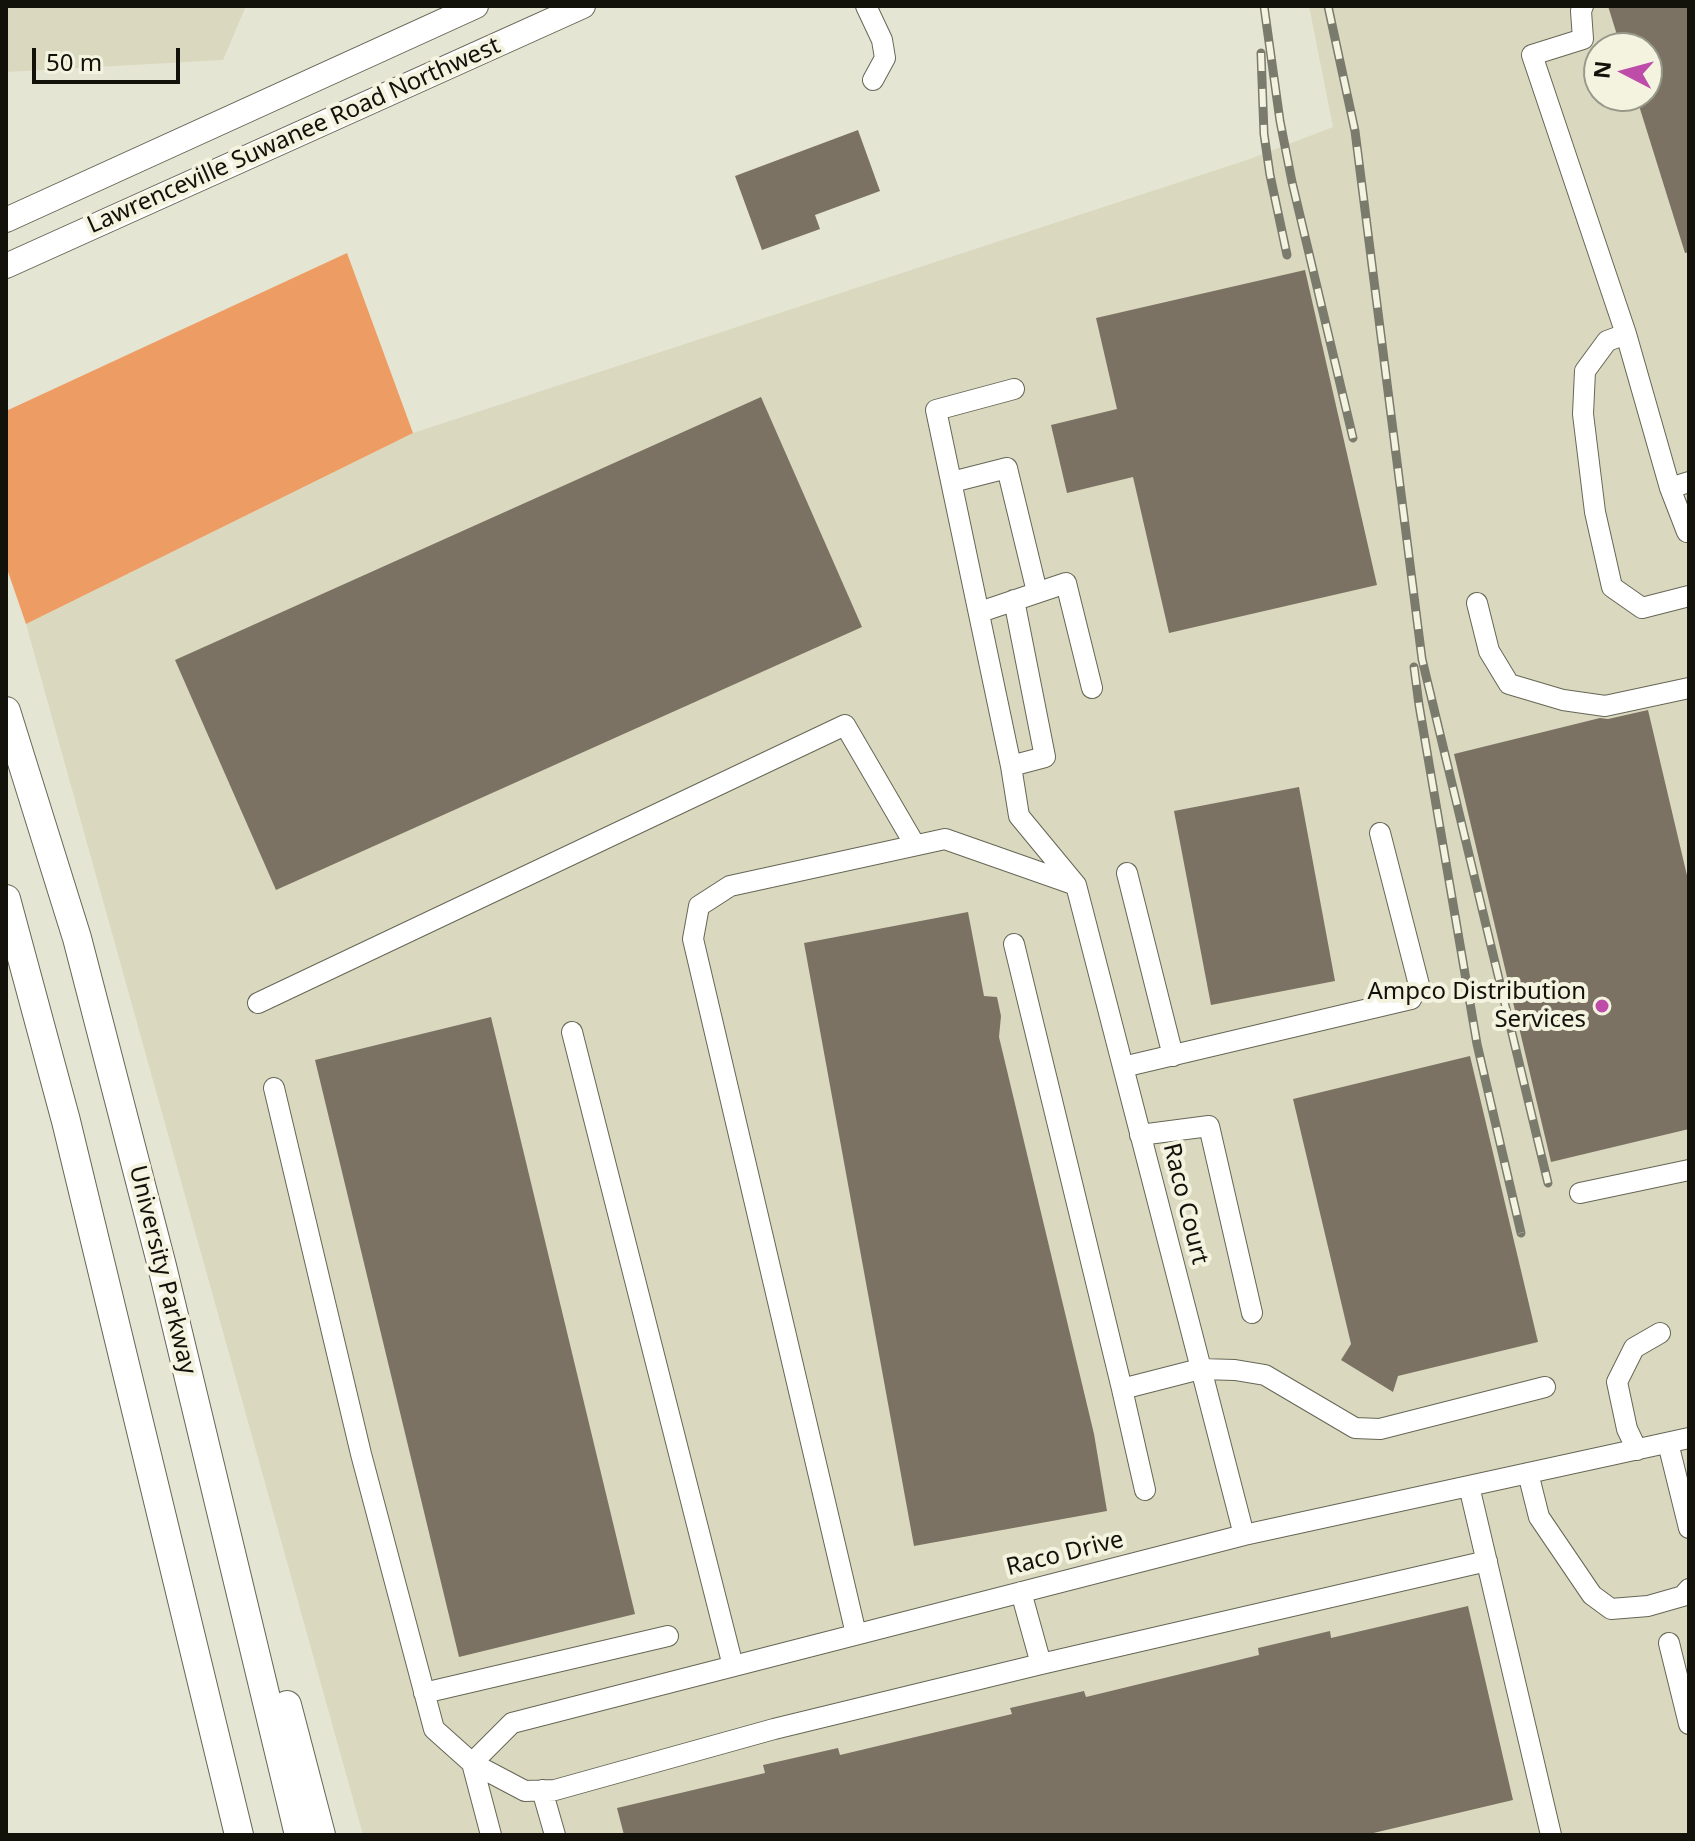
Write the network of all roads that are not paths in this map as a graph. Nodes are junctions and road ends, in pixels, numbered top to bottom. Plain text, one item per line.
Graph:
1 (476, 6) edge
2 (583, 6) edge
3 (866, 6) edge
4 (1583, 6) edge
5 (873, 80) dead end
6 (6, 220) edge
7 (6, 266) edge
8 (1626, 334) junction
9 (1014, 389) dead end
10 (952, 482) junction
11 (1680, 485) edge
12 (1689, 531) edge
13 (1037, 592) junction
14 (1689, 596) edge
15 (1014, 600) junction
16 (1477, 603) dead end
17 (980, 612) junction
18 (1092, 688) dead end
19 (1689, 688) edge
20 (6, 711) edge
21 (1011, 766) junction
22 (1380, 833) dead end
23 (915, 845) junction
24 (1127, 873) dead end
25 (1076, 885) junction
26 (6, 899) edge
27 (1014, 944) dead end
28 (258, 1003) dead end
29 (572, 1032) dead end
30 (1173, 1056) junction
31 (1123, 1067) junction
32 (274, 1088) dead end
33 (1140, 1135) junction
34 (1689, 1170) edge
35 (1580, 1193) dead end
36 (1252, 1313) dead end
37 (1660, 1333) dead end
38 (1200, 1369) junction
39 (1545, 1387) dead end
40 (1122, 1389) junction
41 (1689, 1438) edge
42 (1668, 1443) junction
43 (1637, 1450) junction
44 (1528, 1473) junction
45 (1469, 1486) junction
46 (1145, 1490) dead end
47 (1688, 1518) edge
48 (225, 1528) junction
49 (1244, 1535) junction
50 (1487, 1561) junction
51 (1689, 1589) edge
52 (1021, 1592) junction
53 (856, 1634) junction
54 (668, 1636) dead end
55 (1669, 1643) dead end
56 (1041, 1664) junction
57 (733, 1666) junction
58 (424, 1693) junction
59 (206, 1701) junction
60 (1689, 1724) edge
61 (472, 1763) junction
62 (542, 1790) junction
63 (221, 1835) edge
64 (239, 1835) edge
65 (299, 1835) edge
66 (321, 1835) edge
67 (491, 1835) edge
68 (555, 1835) edge
69 (1551, 1835) edge

1 - 6 main road, Lawrenceville Suwanee Road Northwest
2 - 7 main road, Lawrenceville Suwanee Road Northwest
3 - 5 street
4 - 8 street
8 - 11 street
8 - 14 street
9 - 10 street
10 - 13 street
10 - 17 street
11 - 12 street
13 - 15 street
13 - 18 street
15 - 17 street
15 - 21 street
16 - 19 street
17 - 21 street
20 - 48 highway, University Parkway
21 - 25 street
22 - 30 street
23 - 25 street
23 - 28 street
23 - 53 street
24 - 30 street
25 - 31 street, Raco Court
26 - 59 highway
27 - 40 street
29 - 57 street
30 - 31 street
31 - 33 street, Raco Court
32 - 58 street
33 - 36 street
33 - 38 street, Raco Court
34 - 35 street
37 - 43 street
38 - 39 street
38 - 40 street
38 - 49 street, Raco Court
40 - 46 street
41 - 42 street, Raco Drive
42 - 43 street, Raco Drive
42 - 47 street
43 - 44 street, Raco Drive
44 - 45 street, Raco Drive
44 - 51 street
45 - 49 street, Raco Drive
45 - 50 street
48 - 65 highway, University Parkway
48 - 66 highway
49 - 52 street, Raco Drive
50 - 56 street
50 - 69 street
52 - 53 street, Raco Drive
52 - 56 street
53 - 57 street, Raco Drive
54 - 58 street
55 - 60 street
56 - 62 street
57 - 61 street, Raco Drive
58 - 61 street
59 - 63 highway
59 - 64 highway
61 - 62 street
61 - 67 street
62 - 68 street

